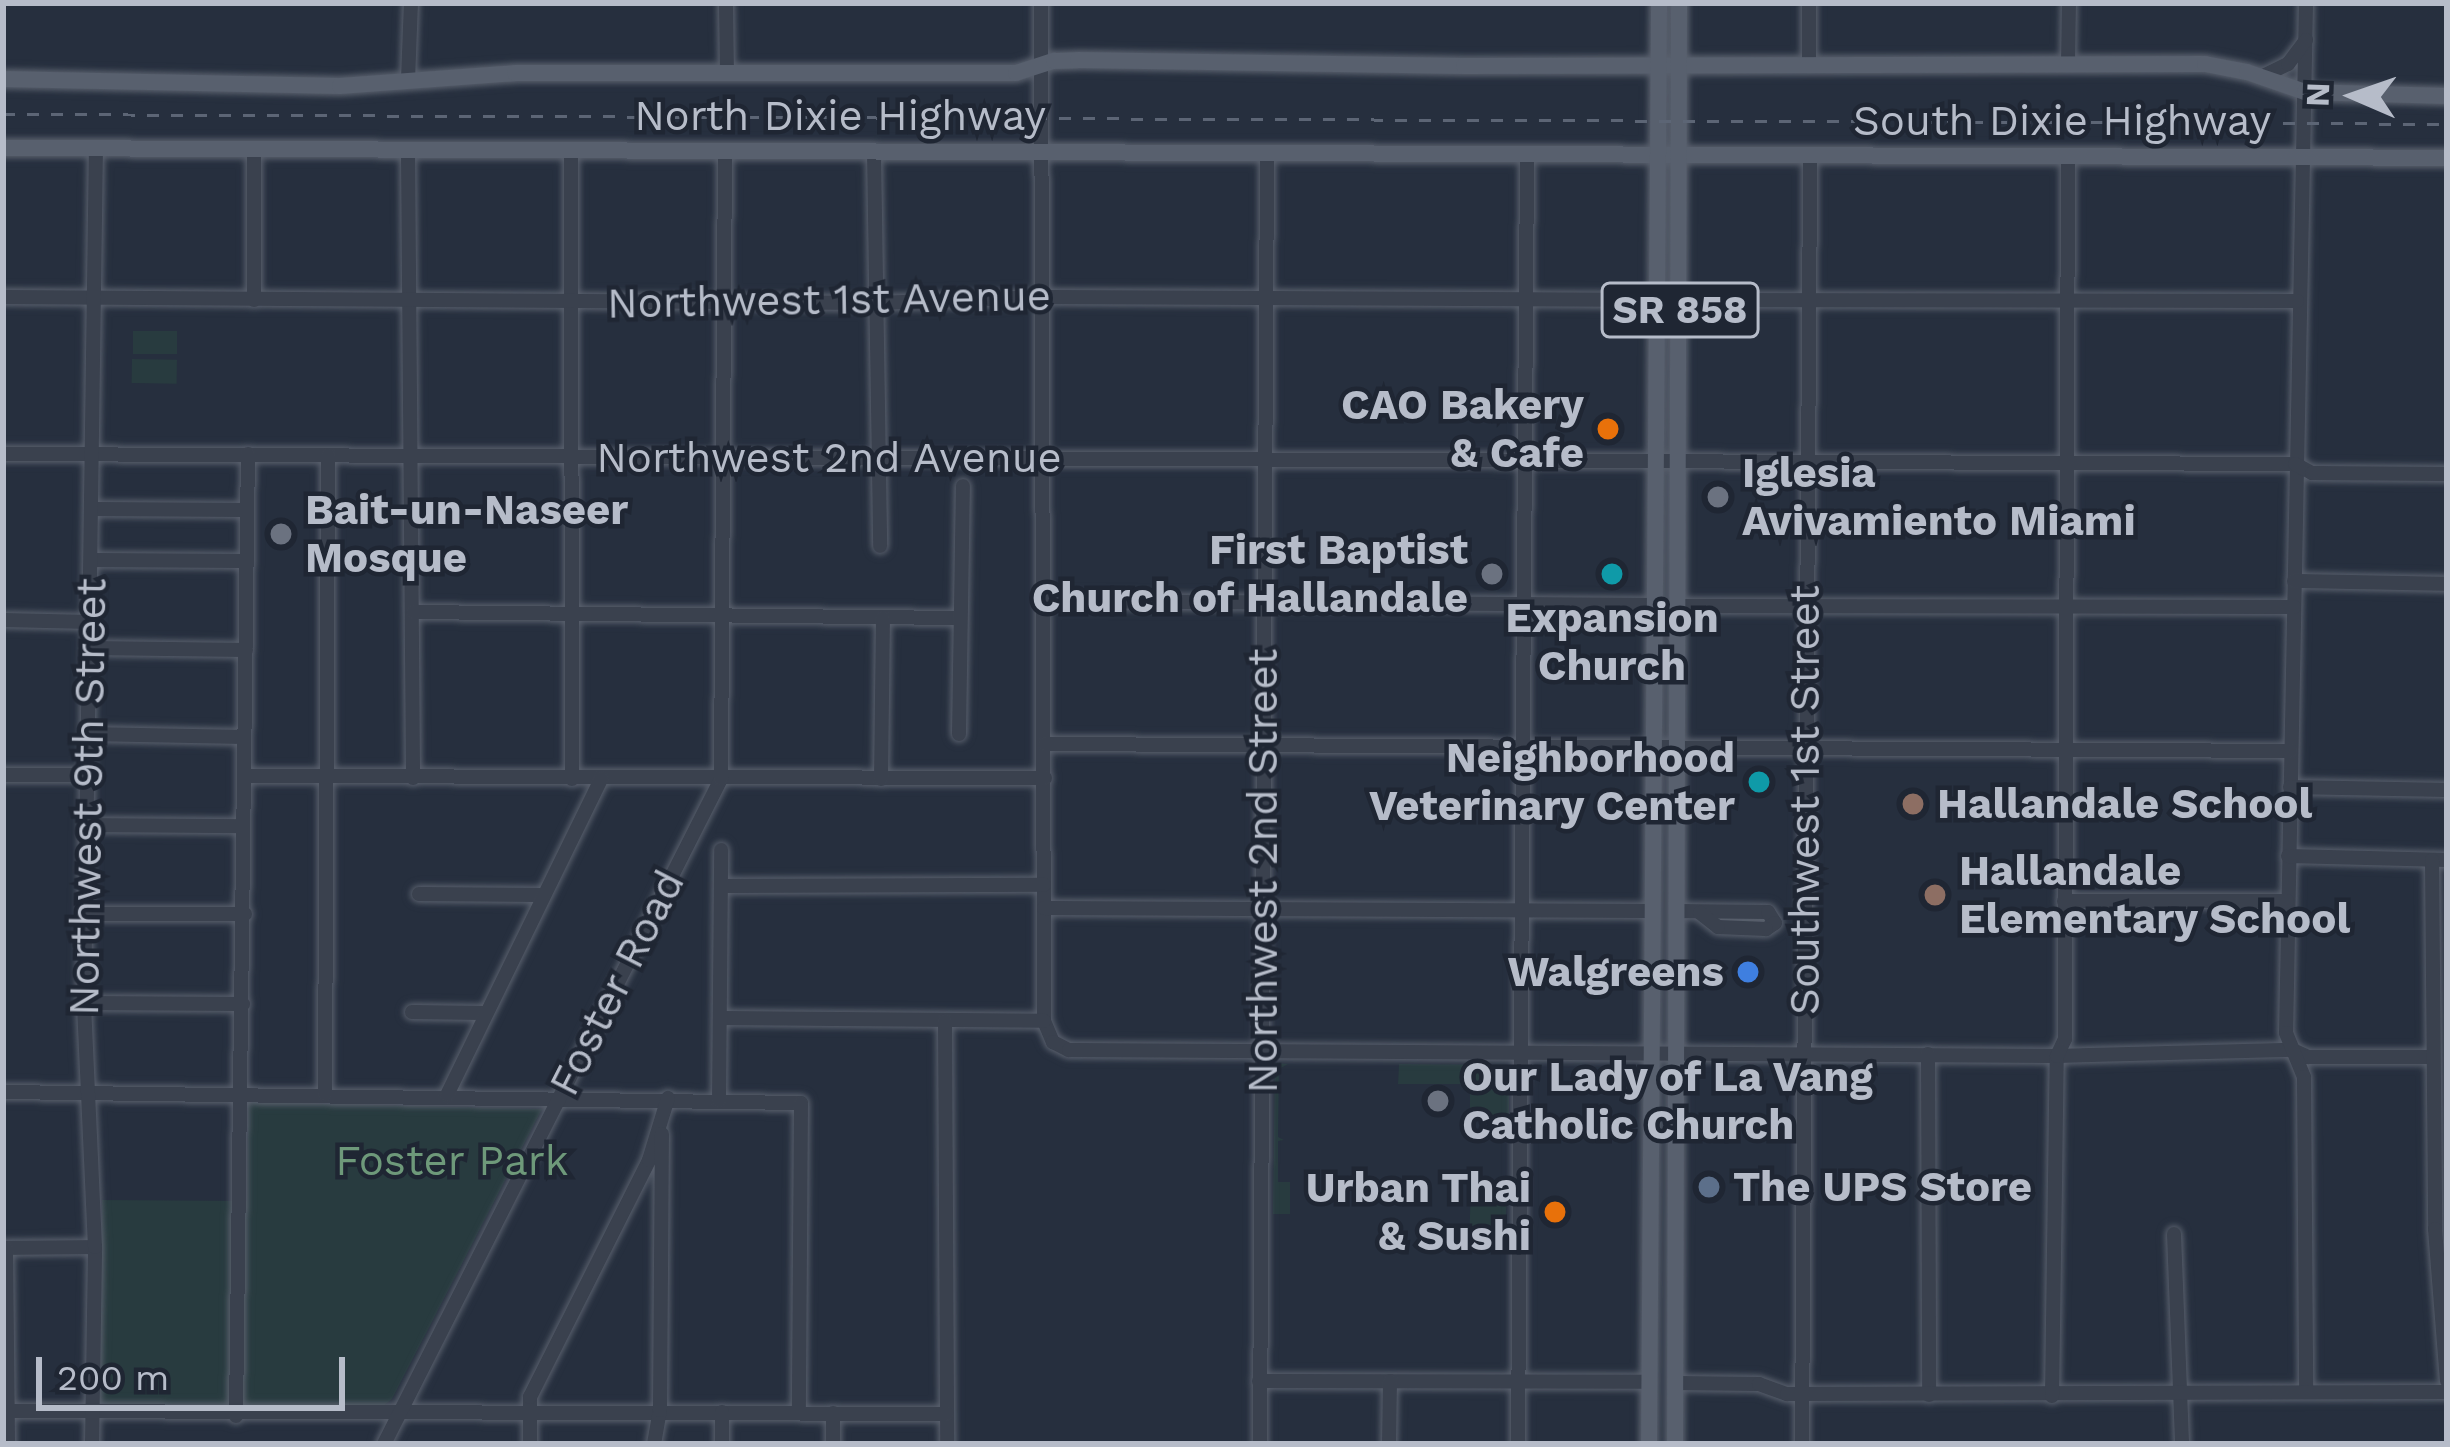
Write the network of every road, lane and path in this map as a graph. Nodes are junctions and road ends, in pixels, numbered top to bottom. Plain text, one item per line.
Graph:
1 (410, 3) edge
2 (726, 3) edge
3 (1041, 3) edge
4 (1659, 3) edge
5 (1678, 3) edge
6 (1809, 3) edge
7 (2069, 3) edge
8 (2306, 3) edge
9 (2306, 40) junction
10 (1678, 62) junction
11 (1809, 63) junction
12 (2068, 64) junction
13 (1658, 65) junction
14 (1042, 66) junction
15 (727, 70) junction
16 (2261, 77) junction
17 (3, 79) edge
18 (409, 80) junction
19 (2305, 92) junction
20 (2447, 97) edge
21 (3, 148) edge
22 (96, 148) junction
23 (254, 149) junction
24 (408, 150) junction
25 (571, 151) junction
26 (725, 152) junction
27 (874, 152) junction
28 (1043, 153) junction
29 (1268, 154) junction
30 (1527, 155) junction
31 (1656, 156) junction
32 (1677, 157) junction
33 (1810, 157) junction
34 (2068, 157) junction
35 (2301, 158) junction
36 (2447, 158) edge
37 (3, 297) edge
38 (1046, 297) junction
39 (1264, 298) junction
40 (1525, 299) junction
41 (1808, 299) junction
42 (96, 300) junction
43 (254, 300) junction
44 (1654, 300) junction
45 (1680, 300) junction
46 (2067, 301) junction
47 (2297, 301) junction
48 (410, 302) junction
49 (571, 302) junction
50 (725, 302) junction
51 (876, 303) junction
52 (3, 454) edge
53 (93, 454) junction
54 (248, 454) junction
55 (328, 455) junction
56 (414, 456) junction
57 (571, 456) junction
58 (725, 458) junction
59 (880, 458) junction
60 (1045, 460) junction
61 (1265, 462) junction
62 (1524, 462) junction
63 (1655, 463) junction
64 (1678, 464) junction
65 (1807, 464) junction
66 (2295, 464) junction
67 (2067, 466) junction
68 (2447, 474) edge
69 (963, 486) dead end
70 (92, 509) junction
71 (246, 510) junction
72 (880, 546) dead end
73 (91, 560) junction
74 (245, 561) junction
75 (2294, 581) junction
76 (2447, 584) edge
77 (1045, 602) junction
78 (1523, 605) junction
79 (1653, 605) junction
80 (1676, 605) junction
81 (2066, 605) junction
82 (1265, 606) junction
83 (1807, 606) junction
84 (2294, 608) junction
85 (413, 613) junction
86 (570, 614) junction
87 (724, 614) junction
88 (883, 618) junction
89 (960, 618) junction
90 (3, 620) edge
91 (91, 622) junction
92 (90, 648) junction
93 (246, 650) junction
94 (88, 734) junction
95 (959, 734) dead end
96 (244, 737) junction
97 (1045, 744) junction
98 (1263, 744) junction
99 (1522, 746) junction
100 (1653, 746) junction
101 (1674, 746) junction
102 (1805, 747) junction
103 (2290, 751) junction
104 (2065, 752) junction
105 (3, 775) edge
106 (87, 776) junction
107 (244, 776) junction
108 (328, 778) junction
109 (413, 778) junction
110 (1045, 778) junction
111 (572, 779) junction
112 (601, 779) junction
113 (721, 779) junction
114 (881, 779) junction
115 (2290, 787) junction
116 (2447, 790) edge
117 (87, 825) junction
118 (243, 826) junction
119 (722, 850) dead end
120 (2288, 856) junction
121 (2440, 860) edge
122 (1044, 885) junction
123 (722, 886) junction
124 (419, 894) dead end
125 (542, 895) junction
126 (2064, 901) junction
127 (2288, 901) junction
128 (1044, 908) junction
129 (1262, 910) junction
130 (1522, 911) junction
131 (1653, 911) junction
132 (1676, 911) junction
133 (85, 914) junction
134 (245, 914) junction
135 (1700, 914) dead end
136 (2440, 988) edge
137 (84, 1003) junction
138 (243, 1004) junction
139 (412, 1012) dead end
140 (484, 1013) junction
141 (721, 1018) junction
142 (945, 1021) junction
143 (1044, 1022) junction
144 (2293, 1050) junction
145 (1261, 1052) junction
146 (1520, 1053) junction
147 (1652, 1053) junction
148 (1673, 1053) junction
149 (1804, 1054) junction
150 (1928, 1054) junction
151 (2057, 1056) junction
152 (2432, 1057) junction
153 (3, 1092) edge
154 (85, 1093) junction
155 (240, 1093) junction
156 (325, 1094) junction
157 (447, 1095) junction
158 (558, 1096) junction
159 (668, 1098) junction
160 (719, 1101) junction
161 (2440, 1109) edge
162 (662, 1129) junction
163 (2174, 1234) dead end
164 (95, 1247) junction
165 (5, 1248) edge
166 (1649, 1336) junction
167 (1259, 1381) junction
168 (2447, 1381) edge
169 (1390, 1382) junction
170 (1518, 1382) junction
171 (1649, 1382) junction
172 (1675, 1383) junction
173 (2306, 1391) junction
174 (2447, 1392) edge
175 (1803, 1394) junction
176 (1929, 1395) junction
177 (2052, 1396) junction
178 (2176, 1396) junction
179 (660, 1410) junction
180 (6, 1411) edge
181 (722, 1412) junction
182 (800, 1412) junction
183 (92, 1413) junction
184 (529, 1413) junction
185 (833, 1413) junction
186 (947, 1414) junction
187 (398, 1415) junction
188 (236, 1416) junction
189 (1675, 1422) junction
190 (8, 1444) edge
191 (92, 1444) edge
192 (384, 1444) edge
193 (530, 1444) edge
194 (653, 1444) edge
195 (722, 1444) edge
196 (833, 1444) edge
197 (947, 1444) edge
198 (1260, 1444) edge
199 (1390, 1444) edge
200 (1518, 1444) edge
201 (1649, 1444) edge
202 (1675, 1444) edge
203 (1802, 1444) edge
204 (2182, 1444) edge

1 - 18 street
2 - 15 street
3 - 14 street
4 - 13 main road, SR 858
5 - 10 main road, SR 858
6 - 11 street
7 - 12 street
8 - 9 street
9 - 16 street
9 - 19 street
10 - 11 main road
10 - 13 main road
10 - 32 main road, SR 858
11 - 12 main road
12 - 16 main road
13 - 14 main road
13 - 31 main road, SR 858
14 - 15 main road
14 - 28 street
15 - 18 main road
16 - 19 main road
17 - 18 main road
19 - 20 main road
19 - 35 street
21 - 22 main road, North Dixie Highway
22 - 23 main road, North Dixie Highway
22 - 42 street, Northwest 9th Street
23 - 24 main road, North Dixie Highway
23 - 43 street
24 - 25 main road, North Dixie Highway
24 - 48 street
25 - 26 main road, North Dixie Highway
25 - 49 street
26 - 27 main road, North Dixie Highway
26 - 50 street
27 - 28 main road, North Dixie Highway
27 - 51 street
28 - 29 main road, North Dixie Highway
28 - 38 street
29 - 30 main road, North Dixie Highway
29 - 39 street, Northwest 2nd Street
30 - 31 main road, North Dixie Highway
30 - 40 street
31 - 32 main road, North Dixie Highway
31 - 44 main road, SR 858
32 - 33 main road, South Dixie Highway
32 - 45 main road, SR 858
33 - 34 main road, South Dixie Highway
33 - 41 street, Southwest 1st Street
34 - 35 main road, South Dixie Highway
34 - 46 street
35 - 36 main road, South Dixie Highway
35 - 47 street
37 - 42 street, Northwest 1st Avenue
38 - 39 street, Northwest 1st Avenue
38 - 51 street, Northwest 1st Avenue
38 - 60 street
39 - 40 street, Northwest 1st Avenue
39 - 61 street, Northwest 2nd Street
40 - 44 street, Northwest 1st Avenue
40 - 62 street
41 - 45 street
41 - 46 street
41 - 65 street, Southwest 1st Street
42 - 43 street, Northwest 1st Avenue
42 - 53 street, Northwest 9th Street
43 - 48 street, Northwest 1st Avenue
44 - 63 main road, SR 858
45 - 64 main road, SR 858
46 - 47 street
46 - 67 street
47 - 66 street
48 - 49 street, Northwest 1st Avenue
48 - 56 street
49 - 50 street, Northwest 1st Avenue
49 - 57 street
50 - 51 street, Northwest 1st Avenue
50 - 58 street
51 - 59 street
52 - 53 street, Northwest 2nd Avenue
53 - 54 street, Northwest 2nd Avenue
53 - 70 street, Northwest 9th Street
54 - 55 street, Northwest 2nd Avenue
54 - 71 street
55 - 56 street, Northwest 2nd Avenue
55 - 108 street
56 - 57 street, Northwest 2nd Avenue
56 - 85 street
57 - 58 street, Northwest 2nd Avenue
57 - 86 street
58 - 59 street, Northwest 2nd Avenue
58 - 87 street
59 - 60 street, Northwest 2nd Avenue
59 - 72 street
60 - 61 street, Northwest 2nd Avenue
60 - 77 street
61 - 62 street, Northwest 2nd Avenue
61 - 82 street, Northwest 2nd Street
62 - 63 street, Northwest 2nd Avenue
62 - 78 street
63 - 64 street, Northwest 2nd Avenue
63 - 79 main road, SR 858
64 - 65 street, Northwest 2nd Avenue
64 - 80 main road, SR 858
65 - 67 street, Northwest 2nd Avenue
65 - 83 street, Southwest 1st Street
66 - 67 street, Northwest 2nd Avenue
66 - 68 street, Northwest 2nd Avenue
66 - 75 street
67 - 81 street
69 - 89 street
70 - 71 street
70 - 73 street, Northwest 9th Street
71 - 74 street
73 - 74 street
73 - 91 street, Northwest 9th Street
74 - 93 street
75 - 76 street
75 - 84 street
77 - 82 street
77 - 97 street
78 - 79 street
78 - 82 street
78 - 99 street
79 - 100 main road, SR 858
80 - 83 street
80 - 101 main road, SR 858
81 - 83 street
81 - 84 street
81 - 104 street
82 - 98 street, Northwest 2nd Street
83 - 102 street, Southwest 1st Street
84 - 103 street
85 - 86 street
85 - 109 street
86 - 87 street
86 - 111 street
87 - 88 street
87 - 113 street
88 - 89 street
88 - 114 street
89 - 95 street
90 - 91 street
91 - 92 street, Northwest 9th Street
92 - 93 street
92 - 94 street, Northwest 9th Street
93 - 96 street
94 - 96 street
94 - 106 street, Northwest 9th Street
96 - 107 street
97 - 98 street
97 - 110 street
98 - 99 street
98 - 129 street, Northwest 2nd Street
99 - 100 street
99 - 130 street
100 - 101 street
100 - 131 main road, SR 858
101 - 102 street
101 - 132 main road, SR 858
102 - 104 street
102 - 149 street, Southwest 1st Street
103 - 104 street
103 - 115 street
104 - 126 street
105 - 106 street
106 - 117 street, Northwest 9th Street
107 - 108 street
107 - 118 street
108 - 109 street
108 - 156 street
109 - 111 street
110 - 114 street
110 - 122 street
111 - 112 street
112 - 113 street
112 - 125 street
113 - 114 street
113 - 158 street, Foster Road
115 - 116 street
115 - 120 street
117 - 118 street
117 - 133 street, Northwest 9th Street
118 - 134 street
119 - 123 street
120 - 121 street
120 - 127 street
121 - 136 street
122 - 123 street
122 - 128 street
123 - 141 street
124 - 125 street
125 - 140 street
126 - 127 street
126 - 151 street
127 - 144 street
128 - 129 street
128 - 143 street
129 - 130 street
129 - 145 street, Northwest 2nd Street
130 - 131 street
130 - 146 street
131 - 147 main road, SR 858
132 - 135 street
132 - 148 main road, SR 858
133 - 134 street
133 - 137 street, Northwest 9th Street
134 - 138 street
136 - 152 street
137 - 138 street
137 - 154 street, Northwest 9th Street
138 - 155 street
139 - 140 street
140 - 157 street
141 - 142 street
141 - 160 street
142 - 143 street
142 - 186 street
143 - 145 street
144 - 151 street
144 - 152 street
144 - 173 street
145 - 146 street
145 - 167 street, Northwest 2nd Street
146 - 147 street
146 - 170 street
147 - 148 street
147 - 166 main road, SR 858
148 - 149 street
148 - 172 main road, SR 858
149 - 150 street
149 - 175 street, Southwest 1st Street
150 - 151 street
150 - 176 street
151 - 177 street
152 - 161 street
153 - 154 street
154 - 155 street
154 - 164 street, Northwest 9th Street
155 - 156 street
155 - 188 street
156 - 157 street
157 - 158 street
158 - 159 street
158 - 187 street, Foster Road
159 - 160 street
159 - 162 street
160 - 182 street
161 - 168 street
162 - 179 street
162 - 184 street
163 - 178 street
164 - 165 street
164 - 183 street, Northwest 9th Street
165 - 180 street
166 - 171 main road, SR 858
166 - 172 main road
167 - 169 street
167 - 198 street, Northwest 2nd Street
169 - 170 street
169 - 199 street
170 - 171 street
170 - 200 street
171 - 189 main road
171 - 201 main road, SR 858
172 - 175 street
172 - 189 main road, SR 858
173 - 174 street
173 - 178 street
175 - 176 street
175 - 203 street, Southwest 1st Street
176 - 177 street
177 - 178 street
178 - 204 street
179 - 181 street
179 - 184 street
179 - 194 street
180 - 183 street
180 - 190 street
181 - 182 street
181 - 195 street
182 - 185 street
183 - 188 street
183 - 191 street, Northwest 9th Street
184 - 187 street
184 - 193 street
185 - 186 street
185 - 196 street
186 - 197 street
187 - 188 street
187 - 192 street, Foster Road
189 - 202 main road, SR 858

